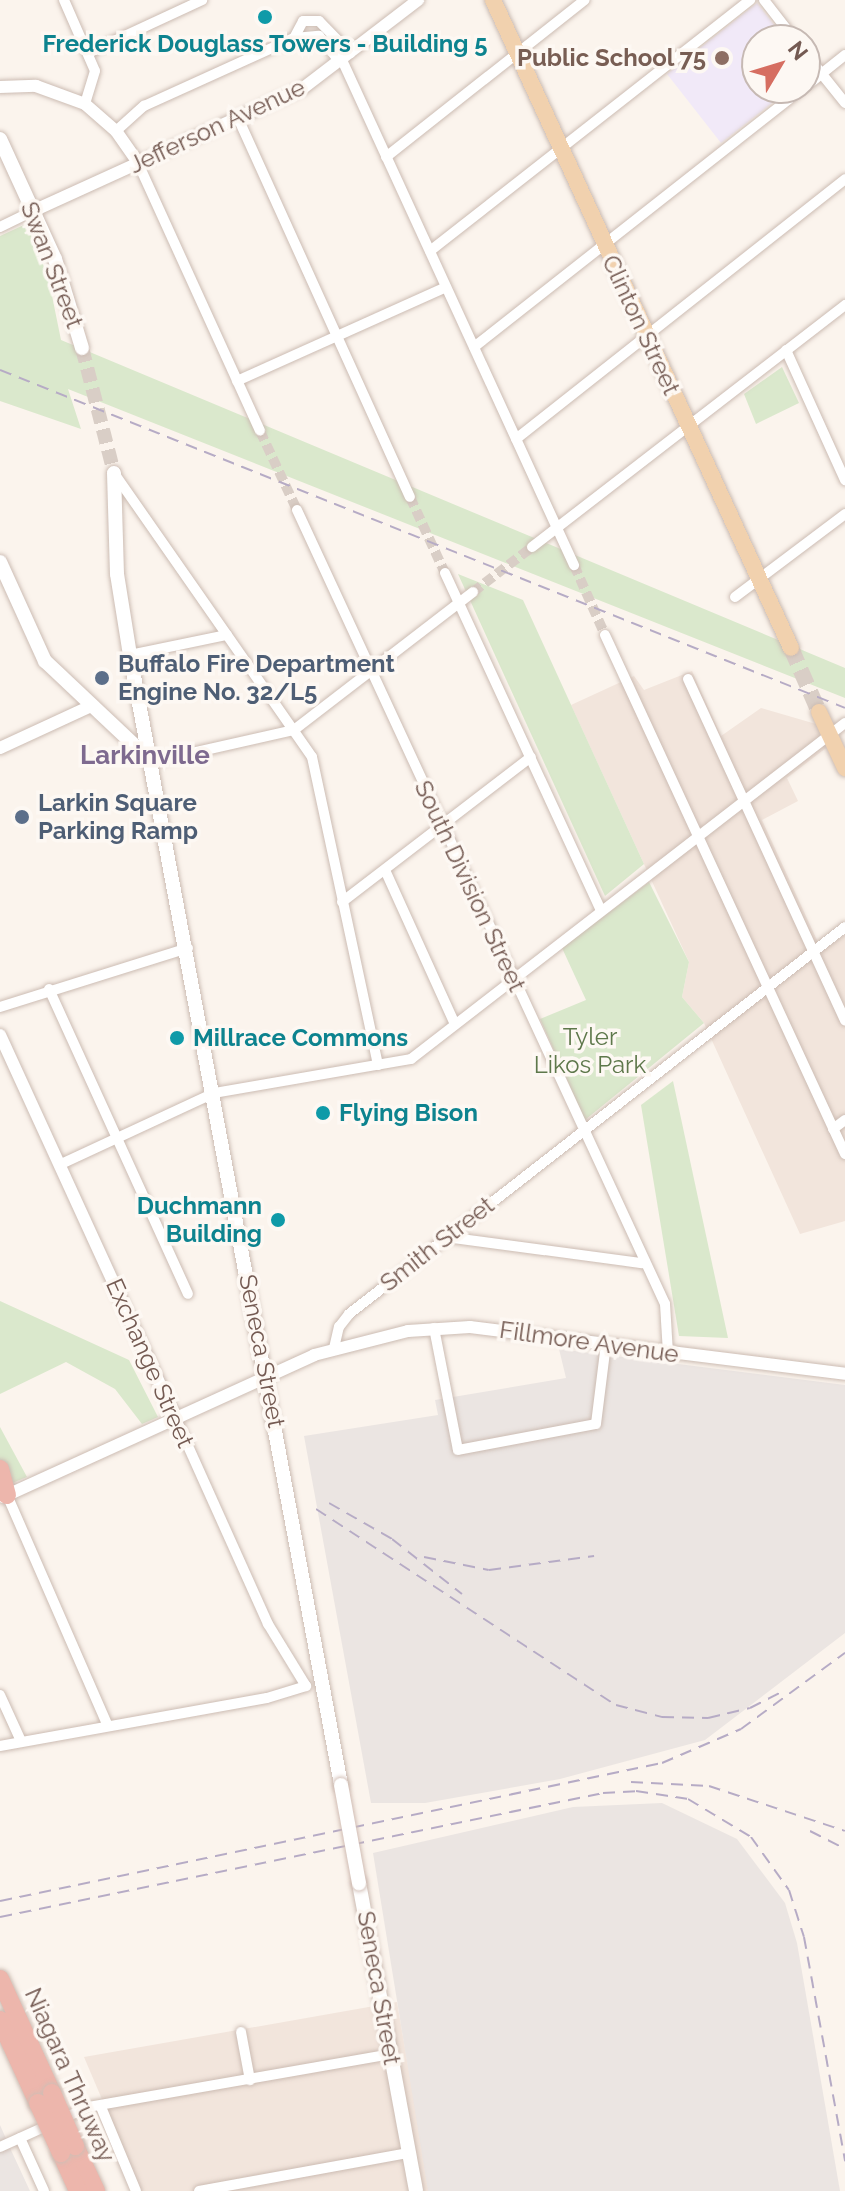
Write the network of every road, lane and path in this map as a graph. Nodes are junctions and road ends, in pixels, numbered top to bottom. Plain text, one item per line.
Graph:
1 (64, 0) edge
2 (202, 0) edge
3 (418, 0) edge
4 (493, 0) edge
5 (585, 0) edge
6 (750, 0) edge
7 (764, 0) edge
8 (185, 4) edge
9 (783, 24) edge
10 (88, 53) junction
11 (517, 53) junction
12 (845, 55) edge
13 (344, 58) junction
14 (822, 74) joint
15 (0, 87) edge
16 (845, 103) edge
17 (85, 104) junction
18 (782, 104) edge
19 (238, 118) junction
20 (116, 131) junction
21 (0, 139) edge
22 (559, 150) junction
23 (386, 157) junction
24 (138, 163) junction
25 (845, 179) edge
26 (33, 211) junction
27 (0, 227) edge
28 (604, 245) junction
29 (430, 251) junction
30 (446, 287) junction
31 (845, 305) edge
32 (646, 336) junction
33 (338, 337) junction
34 (474, 347) junction
35 (82, 348) tunnel mouth
36 (786, 350) junction
37 (237, 381) junction
38 (688, 426) junction
39 (260, 431) tunnel mouth
40 (516, 439) junction
41 (114, 473) joint
42 (845, 480) edge
43 (410, 497) tunnel mouth
44 (297, 510) tunnel mouth
45 (845, 514) edge
46 (557, 528) junction
47 (532, 547) tunnel mouth
48 (0, 562) edge
49 (574, 565) tunnel mouth
50 (445, 573) tunnel mouth
51 (759, 579) junction
52 (473, 592) tunnel mouth
53 (735, 597) dead end
54 (458, 602) junction
55 (227, 635) junction
56 (605, 635) tunnel mouth
57 (791, 648) tunnel mouth
58 (130, 655) junction
59 (371, 671) junction
60 (688, 679) dead end
61 (93, 705) junction
62 (819, 712) tunnel mouth
63 (845, 723) edge
64 (294, 730) junction
65 (830, 735) junction
66 (0, 748) edge
67 (531, 757) junction
68 (152, 762) junction
69 (845, 768) edge
70 (744, 800) junction
71 (442, 826) junction
72 (698, 836) junction
73 (385, 870) junction
74 (342, 902) junction
75 (601, 911) junction
76 (845, 927) edge
77 (188, 948) junction
78 (813, 951) junction
79 (514, 980) junction
80 (768, 987) junction
81 (49, 989) junction
82 (0, 1007) edge
83 (845, 1021) edge
84 (455, 1024) junction
85 (0, 1035) edge
86 (378, 1065) junction
87 (214, 1093) junction
88 (845, 1120) edge
89 (833, 1129) junction
90 (581, 1131) junction
91 (115, 1139) junction
92 (845, 1154) edge
93 (59, 1165) junction
94 (446, 1237) junction
95 (642, 1263) junction
96 (188, 1294) dead end
97 (434, 1328) junction
98 (606, 1344) junction
99 (334, 1348) junction
100 (668, 1353) junction
101 (845, 1374) edge
102 (266, 1377) junction
103 (175, 1417) junction
104 (0, 1469) edge
105 (2, 1494) edge
106 (0, 1695) edge
107 (108, 1726) junction
108 (21, 1741) junction
109 (0, 1746) edge
110 (0, 1979) edge
111 (0, 2020) edge
112 (241, 2032) dead end
113 (391, 2054) junction
114 (250, 2080) junction
115 (45, 2098) junction
116 (101, 2107) junction
117 (20, 2138) junction
118 (0, 2147) edge
119 (68, 2149) junction
120 (409, 2153) junction
121 (44, 2191) edge
122 (78, 2191) edge
123 (96, 2191) edge
124 (136, 2191) edge
125 (199, 2191) edge
126 (416, 2191) edge

1 - 10 street
2 - 8 street
3 - 13 street, Jefferson Avenue
4 - 11 main road, Clinton Street
5 - 11 street
6 - 22 street
7 - 9 street
8 - 10 street
10 - 17 street
11 - 22 main road, Clinton Street
11 - 23 street
12 - 14 street
13 - 19 street, Jefferson Avenue
13 - 20 street
13 - 23 street
14 - 16 street
15 - 17 street
17 - 20 street
18 - 28 street
19 - 24 street, Jefferson Avenue
19 - 33 street
20 - 24 street
21 - 26 main road, Swan Street
22 - 28 main road, Clinton Street
22 - 29 street
23 - 29 street
24 - 26 street, Jefferson Avenue
24 - 37 street
25 - 32 street
26 - 27 street, Jefferson Avenue
26 - 35 main road, Swan Street
28 - 32 main road, Clinton Street
28 - 34 street
29 - 30 street
30 - 33 street
30 - 34 street
31 - 36 street
32 - 38 main road, Clinton Street
32 - 40 street
33 - 37 street
33 - 43 street
34 - 40 street
36 - 38 street
36 - 42 street
37 - 39 street
38 - 46 street
38 - 51 main road, Clinton Street
40 - 46 street
41 - 55 street
41 - 58 main road
44 - 59 street, South Division Street
45 - 51 street
46 - 47 street
46 - 49 street
48 - 61 main road
50 - 54 street
51 - 53 street
51 - 57 main road, Clinton Street
52 - 54 street
54 - 59 street
54 - 67 street
55 - 58 street
55 - 64 street
56 - 72 street
58 - 68 main road
59 - 64 street
59 - 71 street, South Division Street
60 - 70 street
61 - 66 street
61 - 68 main road
62 - 65 main road
63 - 65 street
64 - 68 street
64 - 74 street
65 - 69 main road
65 - 70 street
67 - 71 street
67 - 75 street
68 - 77 main road, Seneca Street
70 - 72 street
70 - 78 street
71 - 73 street
71 - 79 street, South Division Street
72 - 75 street
72 - 80 street
73 - 74 street
73 - 84 street
74 - 86 street
75 - 79 street
76 - 78 street, Smith Street
77 - 81 street
77 - 87 main road, Seneca Street
78 - 80 street, Smith Street
78 - 83 street
79 - 84 street
79 - 90 street, South Division Street
80 - 89 street
80 - 90 street, Smith Street
81 - 82 street
81 - 91 street
84 - 86 street
85 - 93 street, Exchange Street
86 - 87 street
87 - 91 street
87 - 102 main road, Seneca Street
88 - 89 street
89 - 92 street
90 - 94 street, Smith Street
90 - 95 street, South Division Street
91 - 93 street
91 - 96 street
93 - 103 street, Exchange Street
94 - 95 street
94 - 99 street, Smith Street
95 - 100 street, South Division Street
97 - 98 street, Fillmore Avenue
97 - 98 street
97 - 99 street, Fillmore Avenue
98 - 100 street, Fillmore Avenue
99 - 102 street
100 - 101 street, Fillmore Avenue
102 - 103 street
102 - 113 main road, Seneca Street, bridge
103 - 105 street
103 - 107 street, Exchange Street
104 - 105 highway
105 - 107 street
106 - 108 street
107 - 108 street
108 - 109 street
110 - 115 highway, Niagara Thruway
111 - 115 highway, Niagara Thruway
112 - 114 street
113 - 114 street
113 - 120 main road, Seneca Street
114 - 116 street
115 - 119 highway, Niagara Thruway, bridge
116 - 117 street
116 - 124 street
117 - 118 street
117 - 121 street
119 - 122 highway, Niagara Thruway
119 - 123 highway, Niagara Thruway
120 - 125 street
120 - 126 main road, Seneca Street

